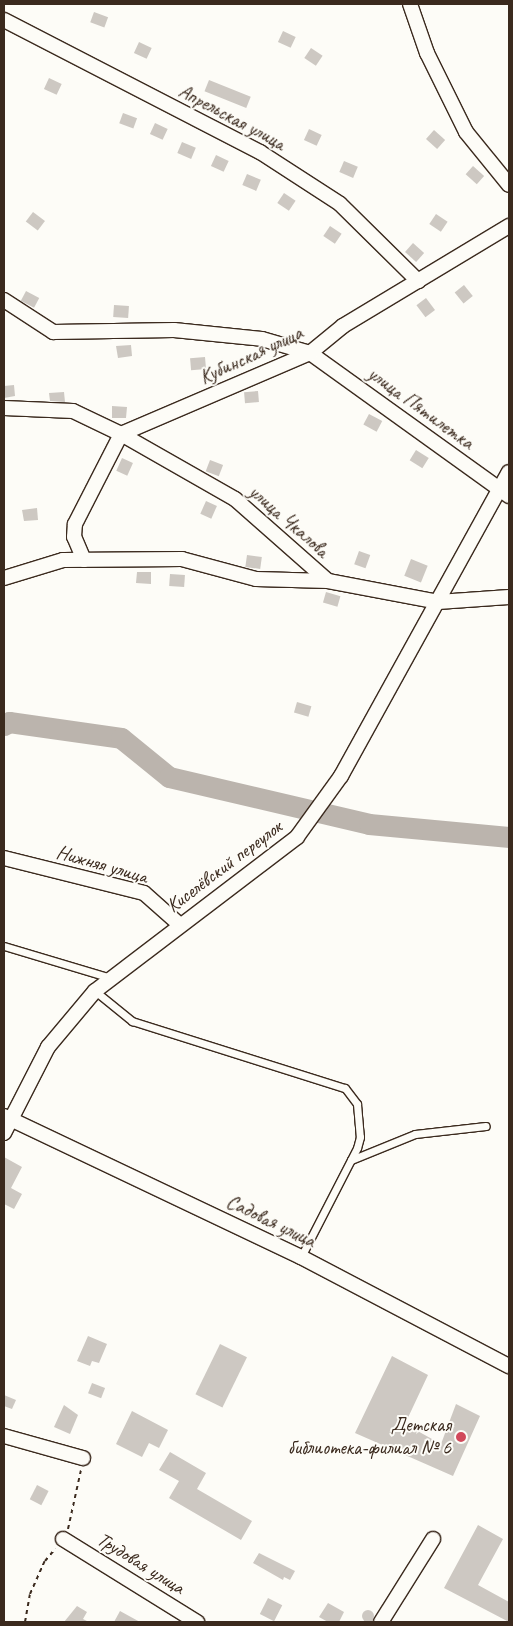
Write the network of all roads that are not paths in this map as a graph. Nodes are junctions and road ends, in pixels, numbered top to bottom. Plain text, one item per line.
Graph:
1 (410, 4) edge
2 (4, 20) edge
3 (509, 185) edge
4 (509, 226) edge
5 (418, 281) junction
6 (4, 300) edge
7 (310, 353) junction
8 (4, 408) edge
9 (121, 434) junction
10 (509, 472) edge
11 (504, 492) edge
12 (84, 560) junction
13 (4, 578) edge
14 (328, 581) junction
15 (509, 597) edge
16 (438, 602) junction
17 (4, 858) edge
18 (180, 925) junction
19 (4, 946) edge
20 (112, 978) junction
21 (95, 991) junction
22 (7, 1118) edge
23 (486, 1126) dead end
24 (4, 1134) edge
25 (351, 1160) junction
26 (302, 1257) junction
27 (509, 1364) edge
28 (4, 1436) edge
29 (83, 1458) dead end
30 (63, 1539) dead end
31 (432, 1539) dead end
32 (197, 1622) edge
33 (381, 1622) edge

1 - 3 street
2 - 5 street, Апрельская улица
4 - 5 street, Кубинская улица
5 - 7 street, Кубинская улица
6 - 7 street, улица Пятилетка
7 - 9 street, Кубинская улица
7 - 11 street, улица Пятилетка
8 - 9 street, улица Чкалова
9 - 12 street
9 - 14 street, улица Чкалова
10 - 11 street, Киселёвский переулок
11 - 16 street, Киселёвский переулок
12 - 13 street, улица Чкалова
12 - 14 street, улица Чкалова
14 - 16 street
15 - 16 street
16 - 18 street, Киселёвский переулок
17 - 18 street, Нижняя улица
18 - 20 street, Киселёвский переулок
19 - 20 lane
20 - 21 street, Киселёвский переулок
21 - 22 street, Киселёвский переулок
21 - 25 lane
22 - 24 street, Киселёвский переулок
22 - 26 street, Садовая улица
23 - 25 lane
25 - 26 lane
26 - 27 street, Садовая улица
28 - 29 street
30 - 32 street, Трудовая улица
31 - 33 street

